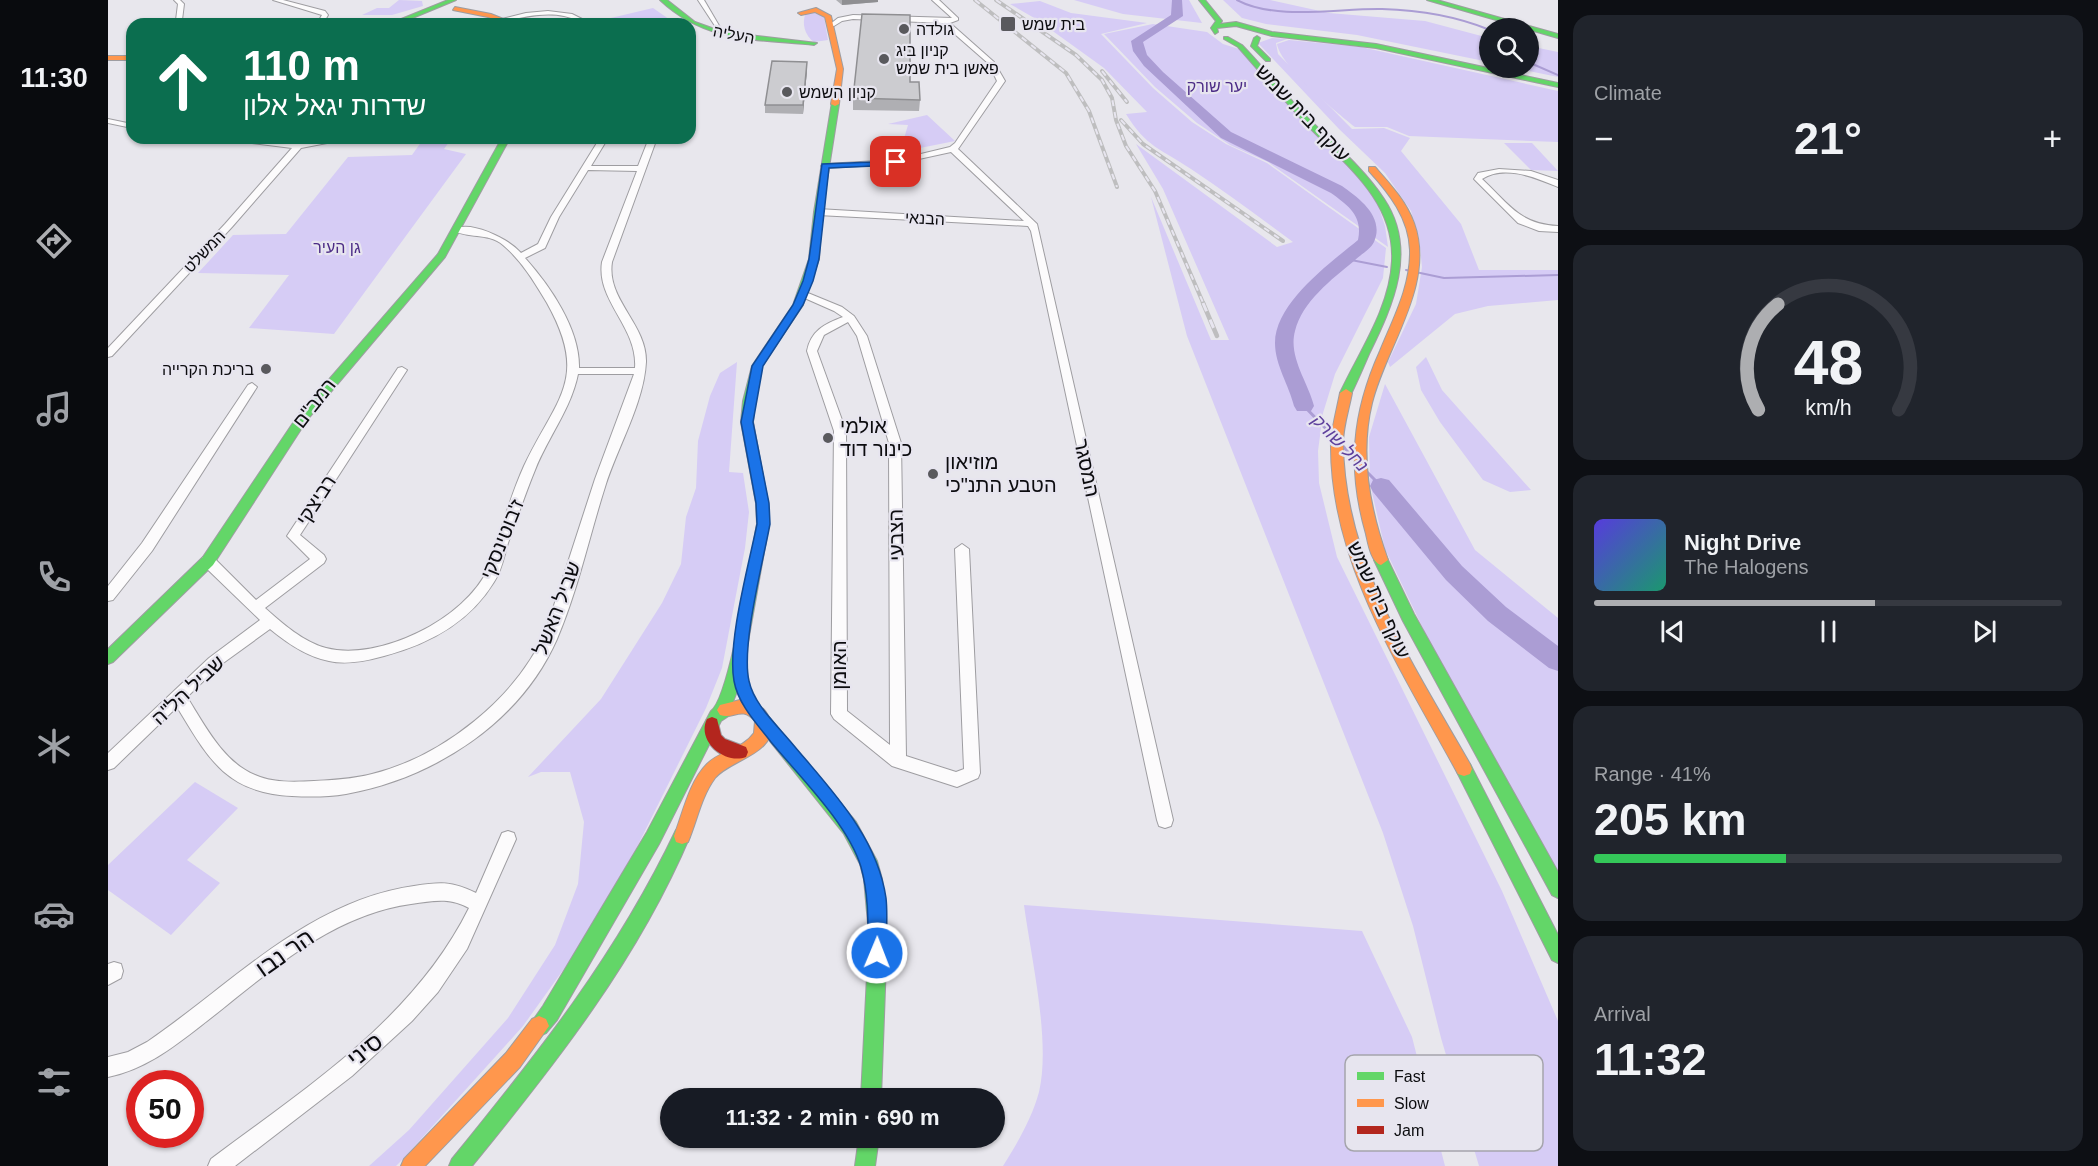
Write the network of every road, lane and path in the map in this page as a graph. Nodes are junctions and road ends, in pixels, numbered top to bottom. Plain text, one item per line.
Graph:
1 (177, 0) edge
2 (277, 0) edge
3 (487, 0) edge
4 (663, 0) edge
5 (670, 0) edge
6 (701, 0) edge
7 (930, 0) edge
8 (935, 0) edge
9 (1203, 0) edge
10 (1211, 0) edge
11 (1430, 0) edge
12 (1415, 2) edge
13 (469, 3) edge
14 (796, 5) edge
15 (450, 6) edge
16 (489, 15) junction
17 (824, 16) junction
18 (954, 17) junction
19 (179, 18) edge
20 (325, 18) edge
21 (411, 18) edge
22 (499, 18) edge
23 (530, 18) edge
24 (579, 18) edge
25 (686, 18) edge
26 (941, 18) junction
27 (1479, 19) edge
28 (696, 24) edge
29 (713, 24) junction
30 (1216, 26) junction
31 (802, 31) junction
32 (1254, 32) junction
33 (1539, 35) edge
34 (1226, 38) junction
35 (1558, 38) edge
36 (834, 40) junction
37 (965, 40) junction
38 (816, 44) junction
39 (108, 57) edge
40 (126, 58) edge
41 (1558, 85) edge
42 (835, 100) junction
43 (108, 122) edge
44 (126, 125) edge
45 (280, 144) edge
46 (311, 144) edge
47 (503, 144) edge
48 (600, 144) edge
49 (651, 144) edge
50 (298, 146) junction
51 (953, 148) junction
52 (825, 166) junction
53 (586, 168) junction
54 (643, 169) junction
55 (1558, 184) edge
56 (818, 212) junction
57 (1033, 224) junction
58 (1558, 229) edge
59 (457, 230) junction
60 (520, 257) junction
61 (803, 294) junction
62 (850, 318) junction
63 (108, 354) edge
64 (402, 370) dead end
65 (574, 371) junction
66 (640, 371) junction
67 (252, 387) dead end
68 (962, 549) dead end
69 (208, 561) junction
70 (108, 596) edge
71 (256, 607) junction
72 (271, 620) junction
73 (740, 655) junction
74 (108, 658) edge
75 (180, 698) junction
76 (753, 708) junction
77 (722, 710) junction
78 (763, 721) junction
79 (712, 724) junction
80 (745, 750) junction
81 (898, 761) junction
82 (108, 763) edge
83 (799, 765) junction
84 (1165, 820) dead end
85 (508, 839) dead end
86 (1558, 889) edge
87 (479, 904) junction
88 (1558, 954) edge
89 (108, 1067) edge
90 (871, 1088) edge
91 (867, 1148) edge
92 (218, 1166) edge
93 (411, 1166) edge
94 (459, 1166) edge
95 (865, 1166) edge

1 - 19 street
2 - 20 street
3 - 13 main road
4 - 25 main road, העליה
5 - 29 main road, העליה
6 - 29 street
7 - 26 street
8 - 18 street
9 - 30 main road
10 - 32 main road
11 - 35 main road
12 - 27 main road
13 - 15 main road
13 - 16 main road
14 - 17 main road
14 - 31 main road
15 - 16 main road
15 - 21 main road
16 - 22 main road
17 - 26 street
17 - 26 street
17 - 36 main road
18 - 26 street
18 - 37 street
23 - 24 street
26 - 37 street
28 - 38 main road, העליה
29 - 31 main road, העליה
30 - 32 main road
30 - 34 main road, עוקף בית שמש
31 - 38 main road
32 - 34 main road
32 - 41 main road
32 - 86 main road, עוקף בית שמש
33 - 35 main road
34 - 88 main road, עוקף בית שמש
36 - 38 main road, העליה
36 - 42 main road
37 - 51 street
38 - 42 main road
39 - 40 main road
42 - 52 main road
43 - 44 street
45 - 50 street
46 - 50 street
47 - 59 main road, רמב"ם
48 - 53 street
49 - 54 street, שביל האשל
50 - 63 street, המשלט
51 - 52 street
51 - 57 street
52 - 56 main road
53 - 54 street
53 - 60 street
54 - 66 street, שביל האשל
55 - 58 street
56 - 57 street, הבנאי
56 - 61 main road
57 - 84 street, המסגר
59 - 60 street, ז'בוטינסקי
59 - 69 main road, רמב"ם
60 - 65 street, ז'בוטינסקי
61 - 62 street
61 - 73 main road
62 - 81 street, הצבעי
62 - 81 street, האומן
64 - 71 street, רביצקי
65 - 66 street
65 - 72 street, ז'בוטינסקי
66 - 75 street, שביל האשל
67 - 70 street
68 - 81 street, האומן
69 - 71 street, ז'בוטינסקי
69 - 74 main road, רמב"ם
71 - 72 street, ז'בוטינסקי
72 - 75 street, שביל הל"ה
73 - 76 main road
73 - 77 main road
75 - 82 street, שביל הל"ה
76 - 77 main road
76 - 78 main road
77 - 79 main road
78 - 80 main road
78 - 83 main road
79 - 80 main road
79 - 93 main road
80 - 83 main road
80 - 94 main road
83 - 90 main road
85 - 87 street, סיני
87 - 89 street, הר נבו
87 - 92 street, סיני
91 - 95 main road

